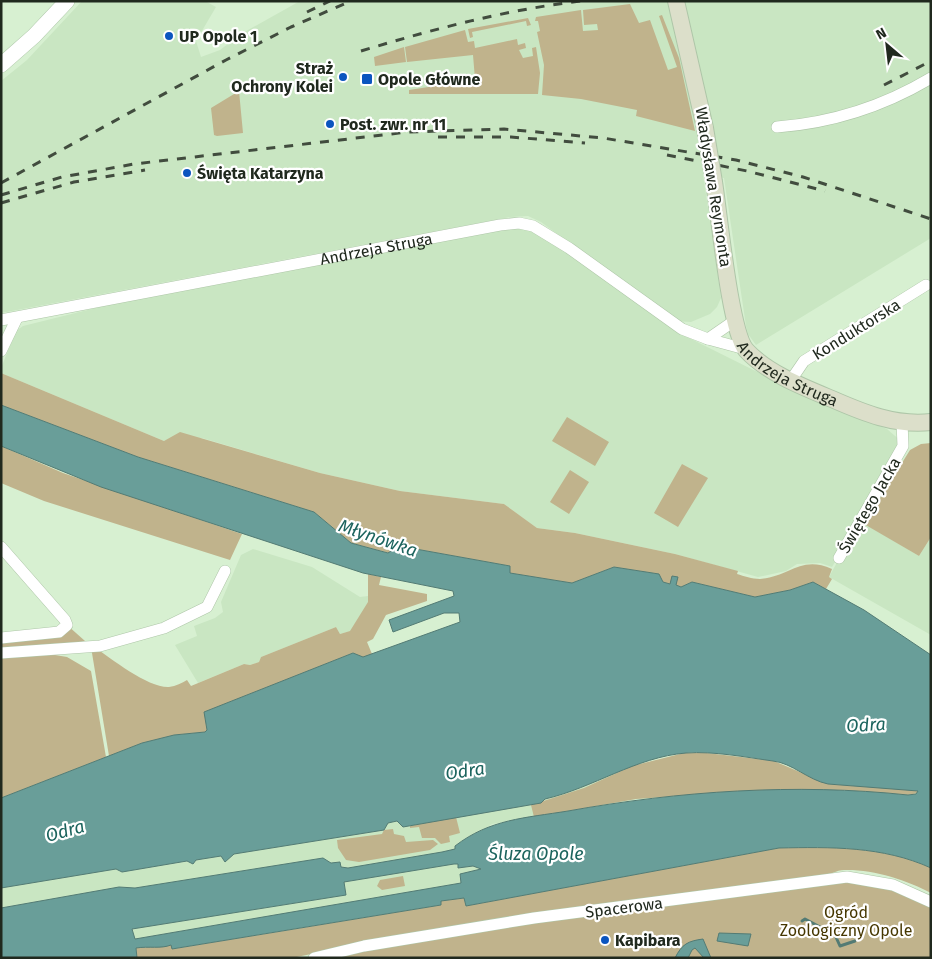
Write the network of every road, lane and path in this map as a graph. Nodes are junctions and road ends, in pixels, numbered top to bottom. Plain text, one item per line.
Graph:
1 (67, 1) edge
2 (671, 2) edge
3 (1, 65) edge
4 (931, 78) edge
5 (776, 127) dead end
6 (926, 285) dead end
7 (17, 318) junction
8 (1, 320) edge
9 (734, 321) junction
10 (708, 339) junction
11 (745, 349) junction
12 (1, 351) edge
13 (791, 380) junction
14 (902, 422) junction
15 (929, 426) edge
16 (1, 547) edge
17 (838, 558) dead end
18 (225, 571) dead end
19 (1, 638) edge
20 (1, 653) edge
21 (931, 902) edge
22 (314, 958) edge

1 - 3 street
2 - 9 main road, Władysława Reymonta, bridge
4 - 5 street
6 - 13 street, Konduktorska
7 - 8 street, Andrzeja Struga
7 - 10 street, Andrzeja Struga
7 - 12 street
9 - 10 street, Andrzeja Struga
9 - 11 main road, Władysława Reymonta
10 - 11 street, Andrzeja Struga
11 - 13 main road, Andrzeja Struga
13 - 14 main road, Andrzeja Struga
14 - 15 main road, Andrzeja Struga
14 - 17 street, Świętego Jacka
16 - 19 street
18 - 20 street
21 - 22 street, Spacerowa

